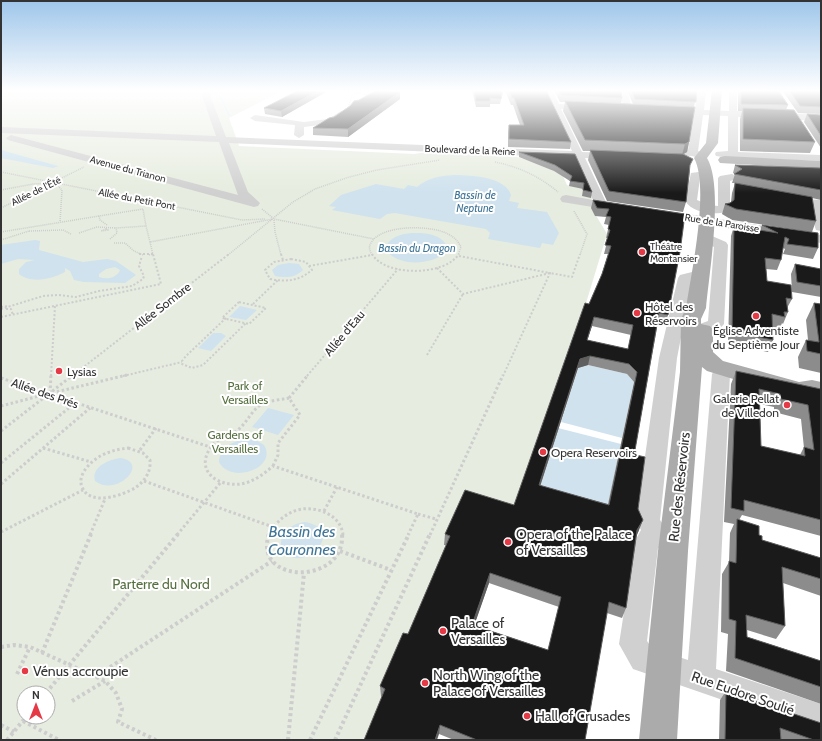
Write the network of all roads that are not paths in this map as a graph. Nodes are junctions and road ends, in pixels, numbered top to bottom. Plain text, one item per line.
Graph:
1 (218, 125) edge
2 (300, 125) joint
3 (303, 125) edge
4 (564, 125) edge
5 (699, 125) edge
6 (714, 125) edge
7 (733, 125) edge
8 (1, 130) edge
9 (1, 135) edge
10 (224, 140) junction
11 (712, 143) junction
12 (578, 155) junction
13 (653, 155) edge
14 (533, 160) edge
15 (723, 160) junction
16 (818, 162) edge
17 (701, 164) junction
18 (566, 199) road end
19 (724, 199) junction
20 (738, 199) edge
21 (778, 199) edge
22 (600, 203) junction
23 (819, 203) edge
24 (633, 209) edge
25 (648, 212) edge
26 (706, 222) junction
27 (821, 227) edge
28 (821, 239) edge
29 (700, 274) junction
30 (696, 308) junction
31 (703, 329) junction
32 (683, 364) junction
33 (724, 372) junction
34 (821, 390) edge
35 (653, 531) junction
36 (673, 551) junction
37 (665, 666) junction
38 (701, 677) junction
39 (821, 720) edge
40 (658, 740) edge

1 - 10 street
2 - 3 street
2 - 12 street
4 - 12 street
5 - 17 street
6 - 11 main road
7 - 15 street
8 - 10 street, Boulevard de la Reine
9 - 10 street, Avenue du Trianon
10 - 12 street, Boulevard de la Reine
11 - 15 main road
11 - 17 main road
12 - 12 street
12 - 14 street
12 - 22 street
13 - 17 street
15 - 16 street
15 - 16 main road
15 - 17 main road
15 - 17 main road
17 - 19 street
17 - 26 main road, Rue des Réservoirs
18 - 22 street
19 - 20 street
19 - 26 street
21 - 23 street
22 - 24 street
23 - 27 street
25 - 26 street, Rue de la Paroisse
26 - 28 street, Rue de la Paroisse
26 - 29 main road, Rue des Réservoirs
26 - 31 street
29 - 30 main road, Rue des Réservoirs
29 - 32 street
30 - 31 main road, Rue des Réservoirs
30 - 32 main road, Rue des Réservoirs
31 - 33 main road, Rue des Réservoirs
32 - 33 main road
32 - 35 street
32 - 36 main road, Rue des Réservoirs
33 - 34 main road
33 - 38 street
35 - 36 street
35 - 37 street, Rue Eudore Soulié
36 - 37 main road, Rue des Réservoirs
37 - 38 street, Rue Eudore Soulié
37 - 40 main road, Rue des Réservoirs
38 - 39 street, Rue Eudore Soulié

